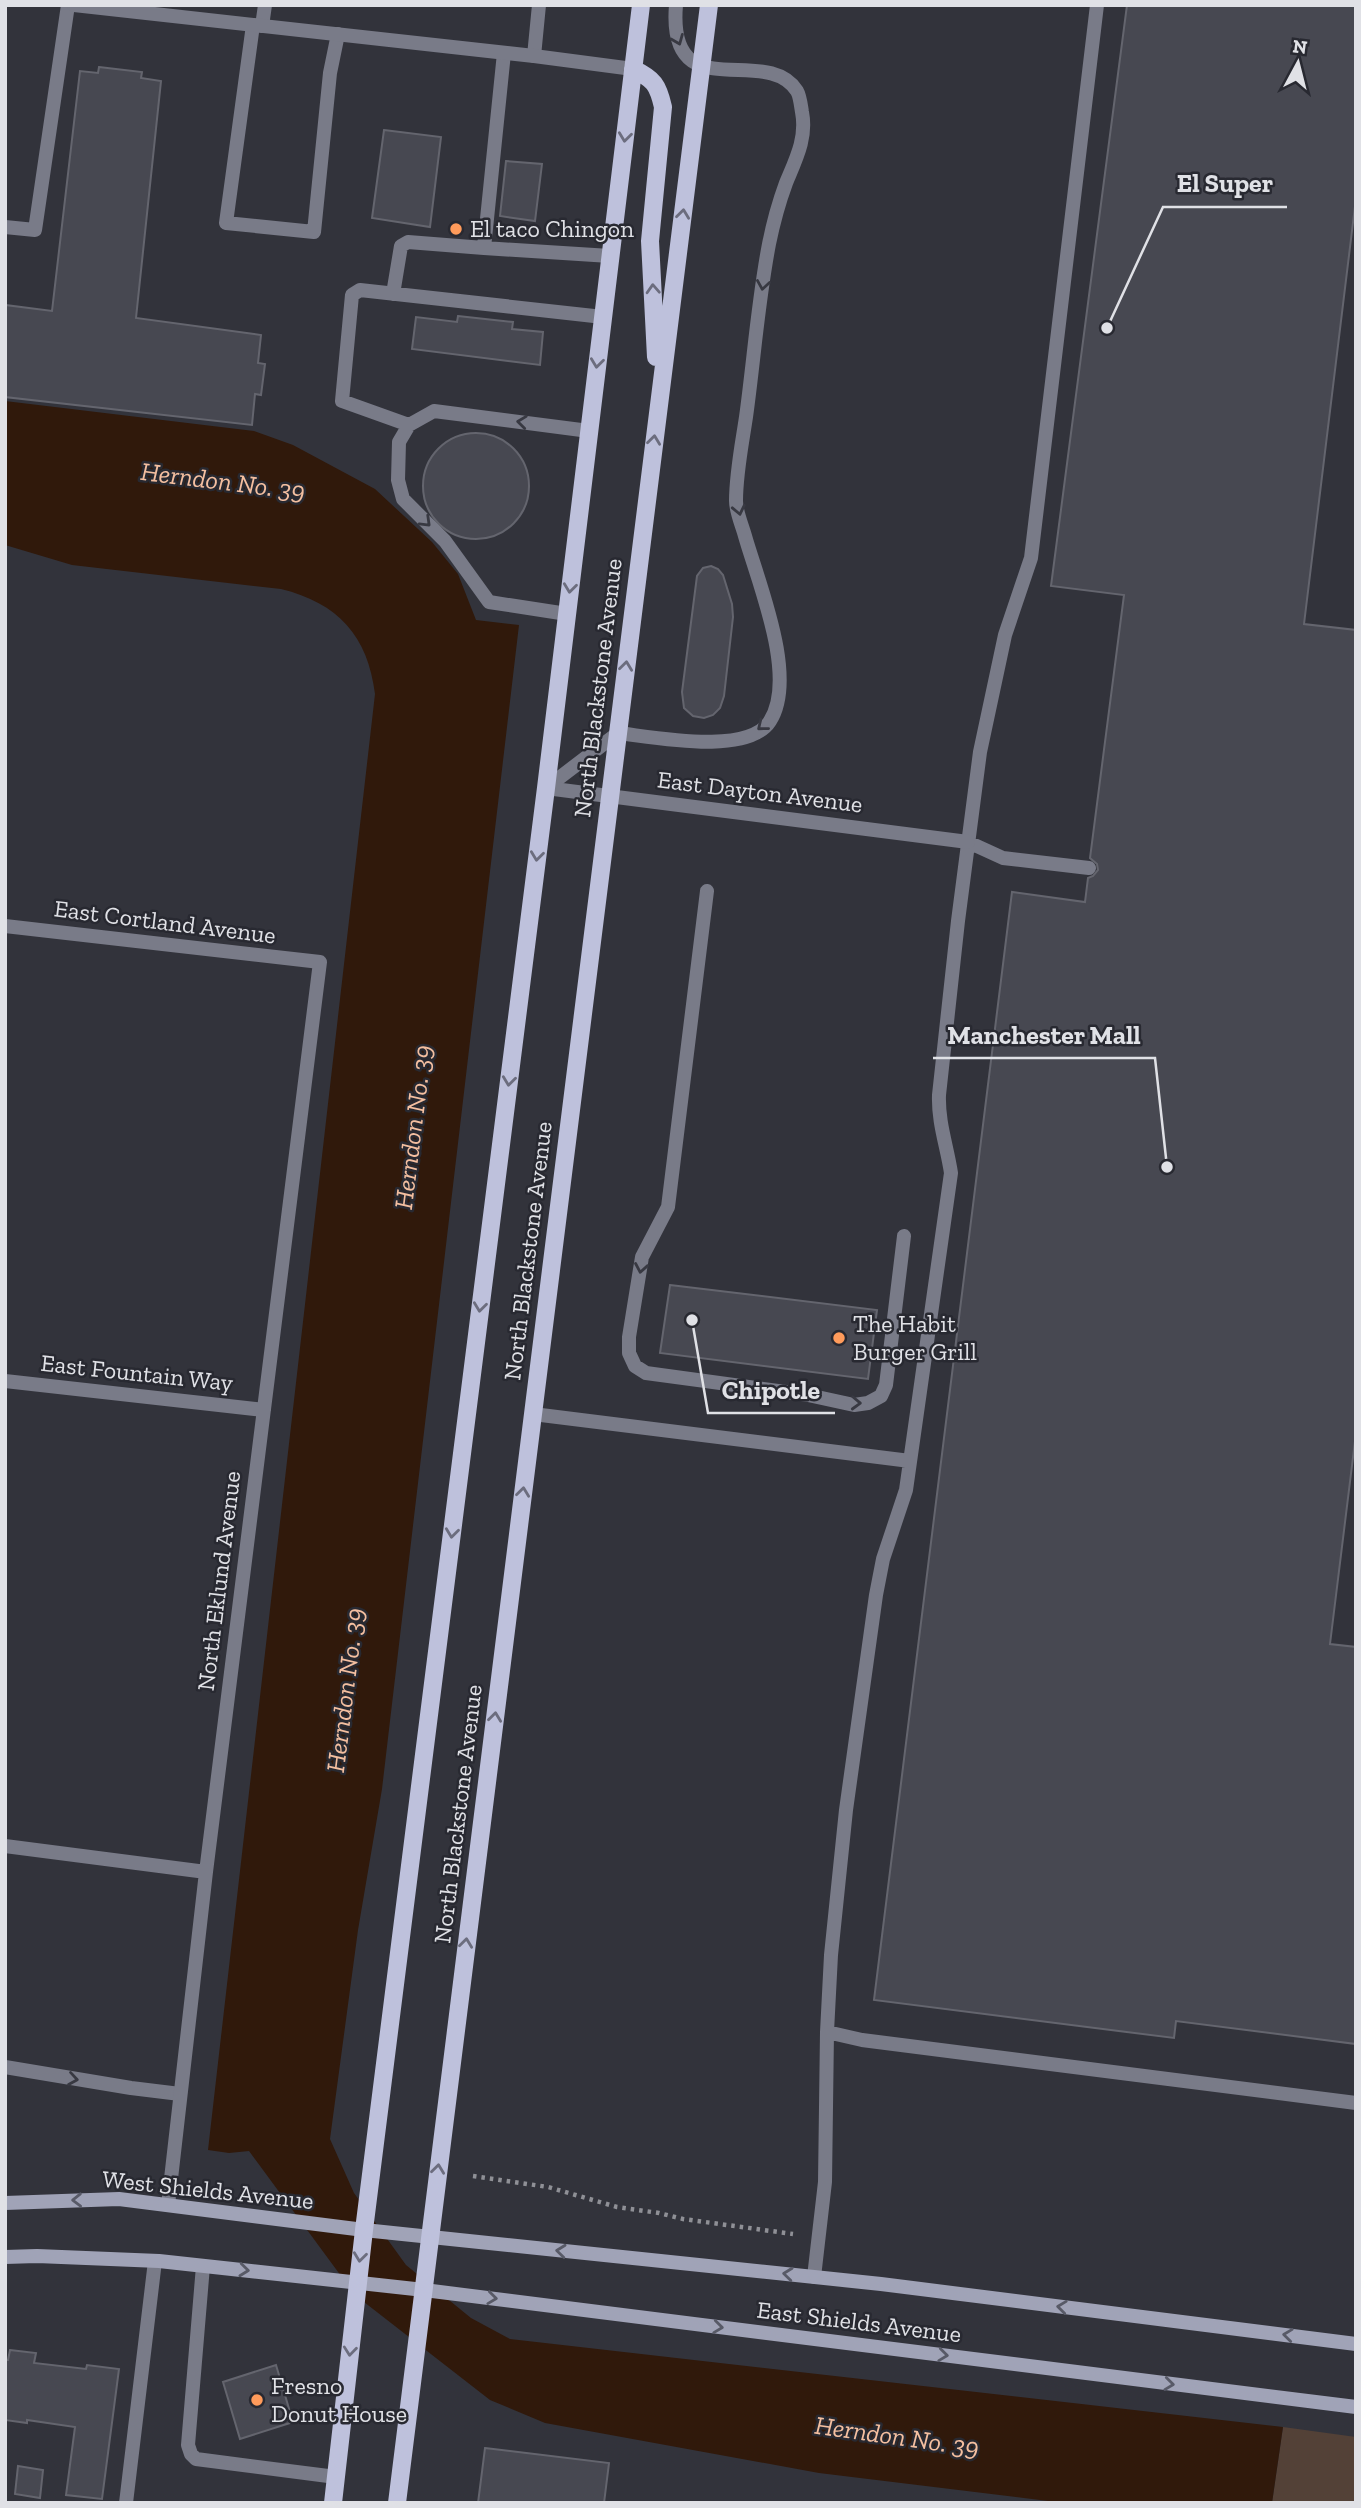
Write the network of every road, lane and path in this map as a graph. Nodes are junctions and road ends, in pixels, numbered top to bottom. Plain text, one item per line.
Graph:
1 (68, 5) edge
2 (74, 5) edge
3 (265, 5) edge
4 (539, 5) edge
5 (641, 5) edge
6 (676, 5) edge
7 (709, 5) edge
8 (1097, 5) edge
9 (257, 25) junction
10 (338, 34) junction
11 (503, 52) junction
12 (534, 56) junction
13 (702, 66) junction
14 (633, 69) junction
15 (5, 227) edge
16 (484, 248) junction
17 (610, 256) junction
18 (393, 294) junction
19 (603, 317) junction
20 (659, 406) junction
21 (409, 425) junction
22 (589, 431) junction
23 (567, 614) junction
24 (618, 733) junction
25 (546, 788) junction
26 (609, 795) junction
27 (968, 842) junction
28 (1089, 868) dead end
29 (707, 891) dead end
30 (5, 926) edge
31 (320, 962) joint
32 (904, 1236) dead end
33 (5, 1381) edge
34 (264, 1410) junction
35 (533, 1414) junction
36 (910, 1461) junction
37 (5, 1846) edge
38 (206, 1872) junction
39 (827, 2032) junction
40 (5, 2067) edge
41 (180, 2094) junction
42 (1356, 2103) edge
43 (473, 2176) dead end
44 (5, 2203) edge
45 (168, 2205) junction
46 (363, 2231) junction
47 (793, 2234) dead end
48 (429, 2236) junction
49 (5, 2257) edge
50 (155, 2261) junction
51 (204, 2266) junction
52 (814, 2277) junction
53 (357, 2283) junction
54 (424, 2290) junction
55 (1356, 2344) edge
56 (1356, 2407) edge
57 (336, 2477) junction
58 (125, 2503) edge
59 (333, 2503) edge
60 (397, 2503) edge

1 - 15 street
2 - 9 street
3 - 9 street
4 - 12 street
5 - 14 main road, North Blackstone Avenue
6 -> 13 street
7 - 13 main road, North Blackstone Avenue
8 - 27 street
9 - 10 street
9 - 10 street
10 - 11 street
11 - 12 street
11 - 16 street
12 - 14 street
20 -> 13 main road, North Blackstone Avenue
13 -> 24 street
14 -> 17 main road, North Blackstone Avenue
20 -> 14 main road
16 - 17 street
16 - 18 street
17 - 19 main road, North Blackstone Avenue
18 - 19 street
18 - 21 street
19 -> 22 main road, North Blackstone Avenue
24 -> 20 main road, North Blackstone Avenue
22 -> 21 street
21 -> 23 street
22 -> 23 main road, North Blackstone Avenue
23 - 25 main road, North Blackstone Avenue
24 - 25 street
24 - 26 main road, North Blackstone Avenue
25 - 26 street, East Dayton Avenue
25 -> 46 main road, North Blackstone Avenue
26 - 27 street, East Dayton Avenue
26 - 35 main road, North Blackstone Avenue
27 - 28 street, East Dayton Avenue
27 - 36 street
29 -> 32 street
30 - 31 street, East Cortland Avenue
31 - 34 street, North Eklund Avenue
33 - 34 street, East Fountain Way
34 - 38 street, North Eklund Avenue
35 - 36 street
48 -> 35 main road, North Blackstone Avenue
36 - 39 street
37 - 38 street
38 - 41 street, North Eklund Avenue
39 - 42 street
39 - 52 street
40 -> 41 street
41 - 45 street, North Eklund Avenue
43 - 47 path
45 -> 44 main road, West Shields Avenue
45 - 46 main road, West Shields Avenue
46 - 48 main road, East Shields Avenue
46 -> 53 main road, North Blackstone Avenue
52 -> 48 main road, East Shields Avenue
48 - 54 main road, North Blackstone Avenue
49 - 50 main road
50 - 51 main road
50 - 58 street
51 -> 53 main road
51 - 57 street
55 -> 52 main road, East Shields Avenue
53 - 54 main road, East Shields Avenue
53 -> 57 main road, North Blackstone Avenue
54 -> 56 main road, East Shields Avenue
54 - 60 main road, North Blackstone Avenue
57 - 59 main road, North Blackstone Avenue

